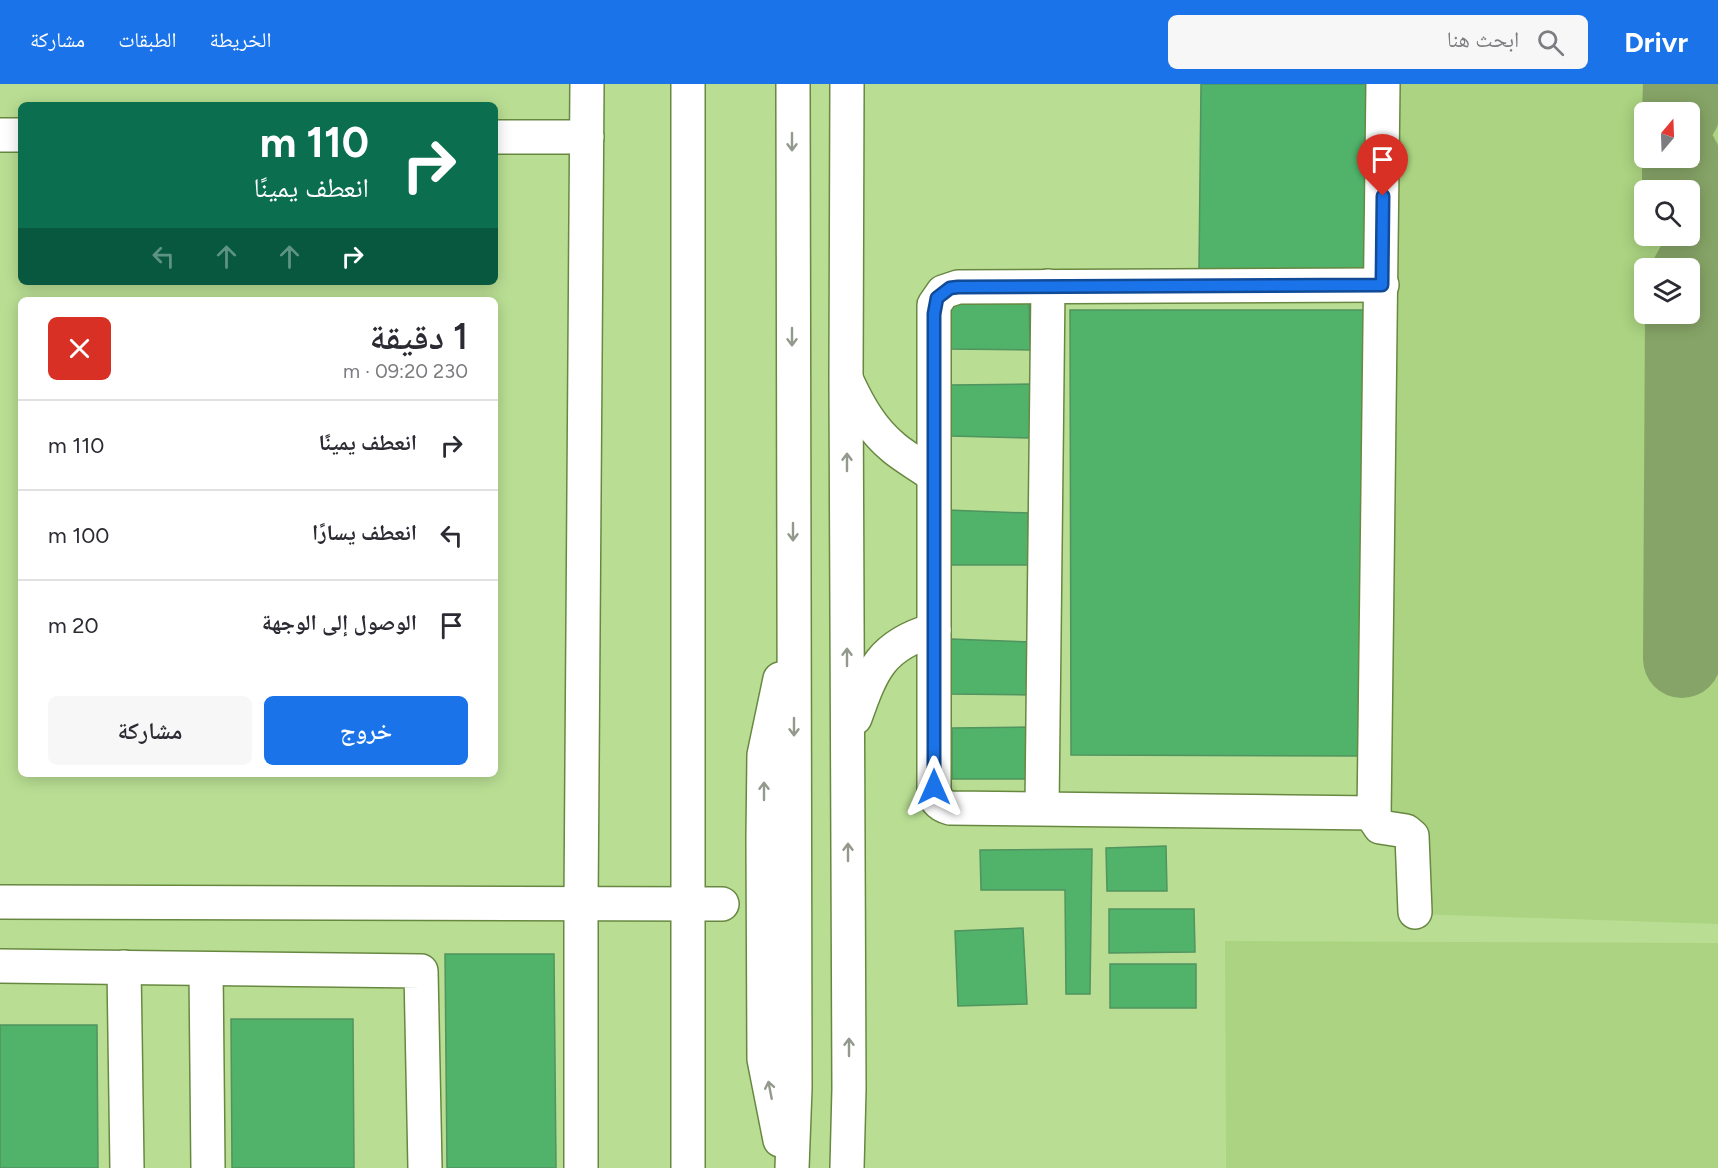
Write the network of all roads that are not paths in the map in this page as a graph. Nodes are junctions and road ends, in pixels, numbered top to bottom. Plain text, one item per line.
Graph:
1 (587, 84) edge
2 (688, 84) edge
3 (793, 84) edge
4 (847, 84) edge
5 (1383, 84) edge
6 (0, 135) edge
7 (18, 135) edge
8 (498, 137) edge
9 (587, 137) junction
10 (1382, 285) junction
11 (1048, 286) junction
12 (846, 379) junction
13 (933, 475) junction
14 (793, 616) junction
15 (934, 630) junction
16 (848, 736) junction
17 (1041, 808) junction
18 (1374, 813) junction
19 (764, 838) junction
20 (0, 902) edge
21 (581, 903) junction
22 (687, 903) junction
23 (722, 904) junction
24 (1415, 912) dead end
25 (765, 961) junction
26 (0, 966) edge
27 (124, 967) junction
28 (206, 969) junction
29 (849, 1089) junction
30 (126, 1168) edge
31 (208, 1168) edge
32 (425, 1168) edge
33 (581, 1168) edge
34 (688, 1168) edge
35 (786, 1168) edge
36 (792, 1168) edge
37 (847, 1168) edge
38 (858, 1168) edge

1 - 9 street
2 - 22 street
3 -> 14 street
4 - 12 street
5 - 10 street
6 - 7 street
8 - 9 street
9 - 21 street
10 - 11 street
10 - 18 street
11 - 13 street
11 - 17 street
12 - 13 street
16 -> 12 street
13 - 15 street
19 -> 14 street
14 -> 36 street
15 - 16 street
15 - 17 street
29 -> 16 street
17 - 18 street
18 - 24 street
19 - 23 street
19 - 25 street
20 - 21 street
21 - 22 street
21 - 33 street
22 - 23 street
22 - 34 street
23 - 25 street
35 -> 25 street
26 - 27 street
27 - 28 street
27 - 30 street
28 - 31 street
28 - 32 street
29 - 37 street
29 - 38 street

